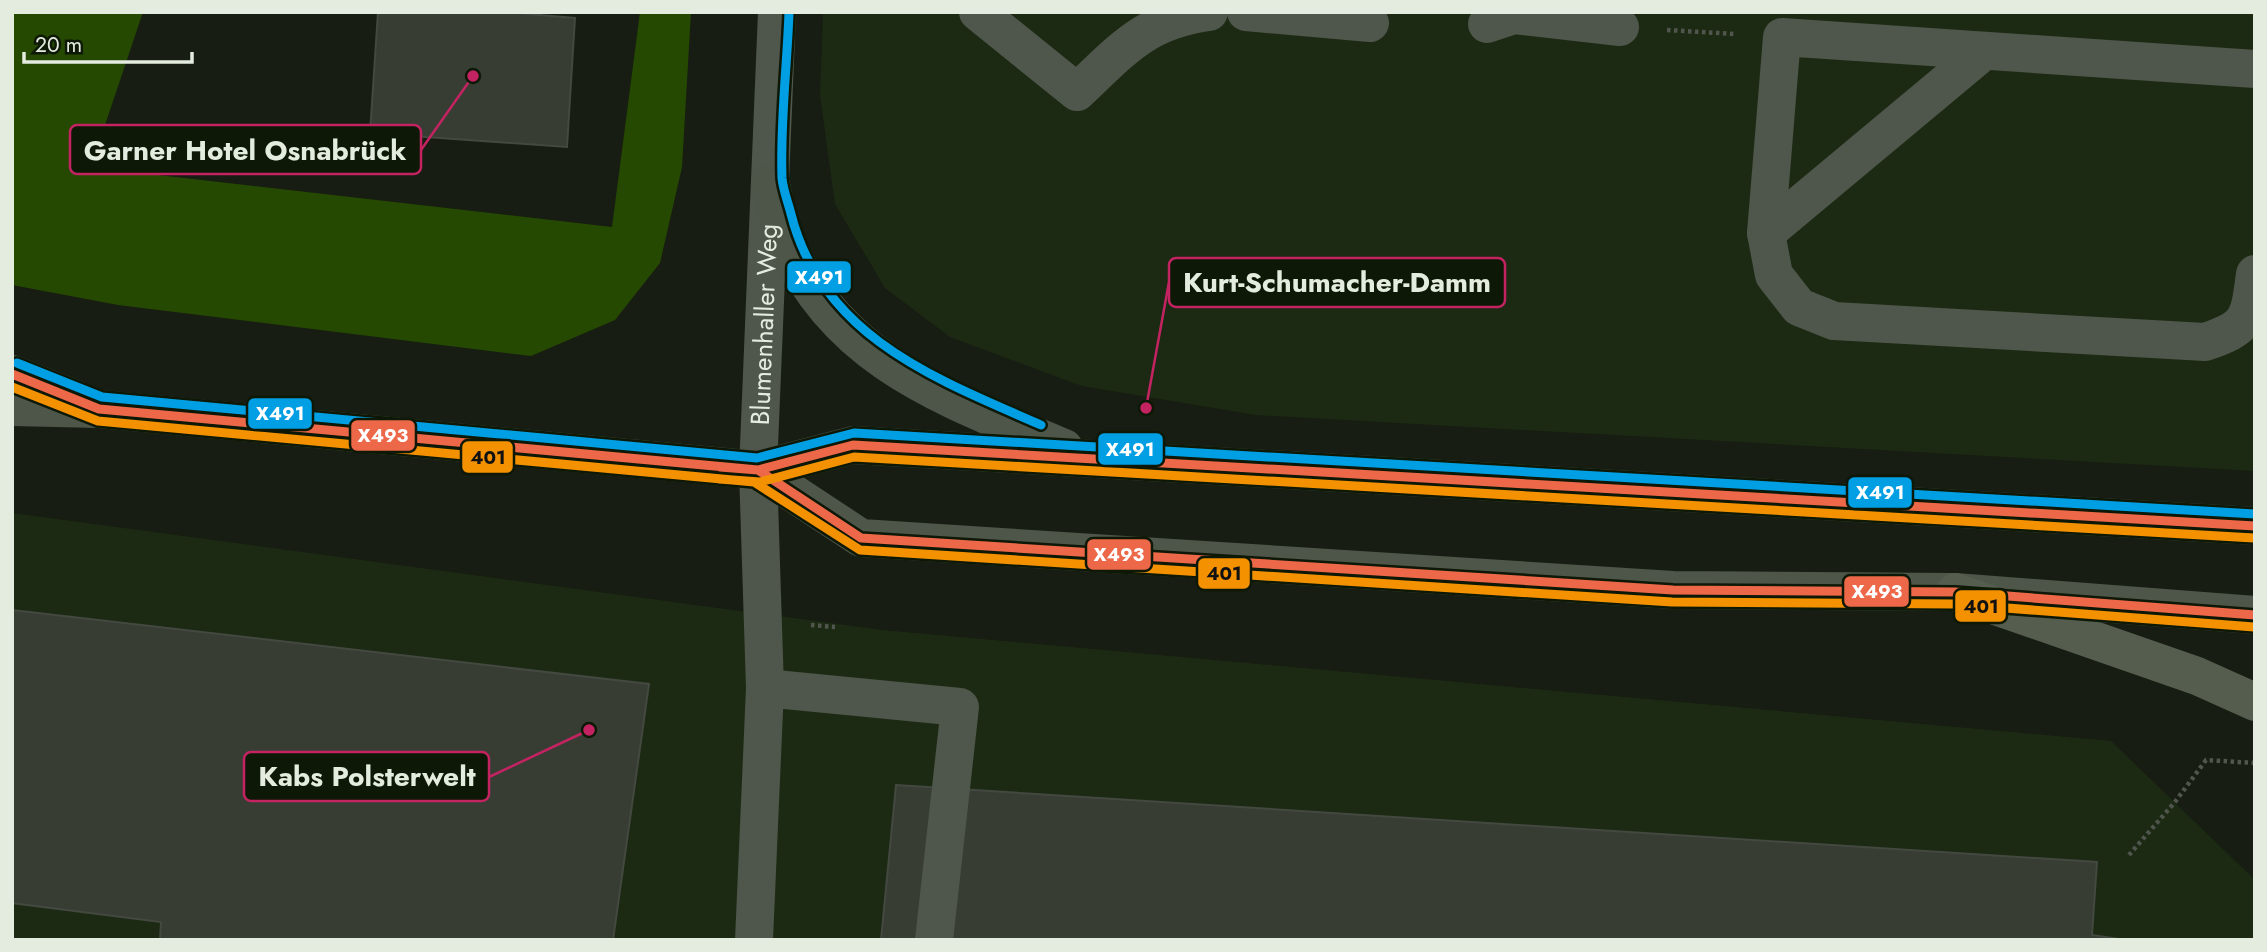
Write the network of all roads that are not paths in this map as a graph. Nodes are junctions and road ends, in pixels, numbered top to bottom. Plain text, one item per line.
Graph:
1 (777, 12) edge
2 (978, 12) edge
3 (1209, 12) edge
4 (1246, 12) edge
5 (1370, 23) dead end
6 (1487, 24) dead end
7 (1620, 27) road end
8 (1984, 51) junction
9 (2255, 69) edge
10 (770, 181) junction
11 (1766, 233) junction
12 (2255, 274) edge
13 (12, 374) edge
14 (12, 407) edge
15 (99, 408) junction
16 (1088, 458) junction
17 (758, 470) junction
18 (2255, 526) edge
19 (1955, 592) junction
20 (2255, 615) edge
21 (765, 688) junction
22 (2255, 702) edge
23 (754, 940) edge
24 (934, 940) edge

1 - 10 street, Blumenhaller Weg
2 - 3 street
4 - 5 street
6 - 7 street
8 - 9 street
8 - 11 street
8 - 11 street
10 - 16 main road
10 - 17 street, Blumenhaller Weg
11 - 12 street
13 - 15 main road
14 - 15 main road
15 - 17 main road
16 - 17 main road
16 - 18 main road
17 - 19 main road
17 - 21 street, Blumenhaller Weg
19 - 20 main road
19 - 22 highway
21 - 23 street, Blumenhaller Weg
21 - 24 street

